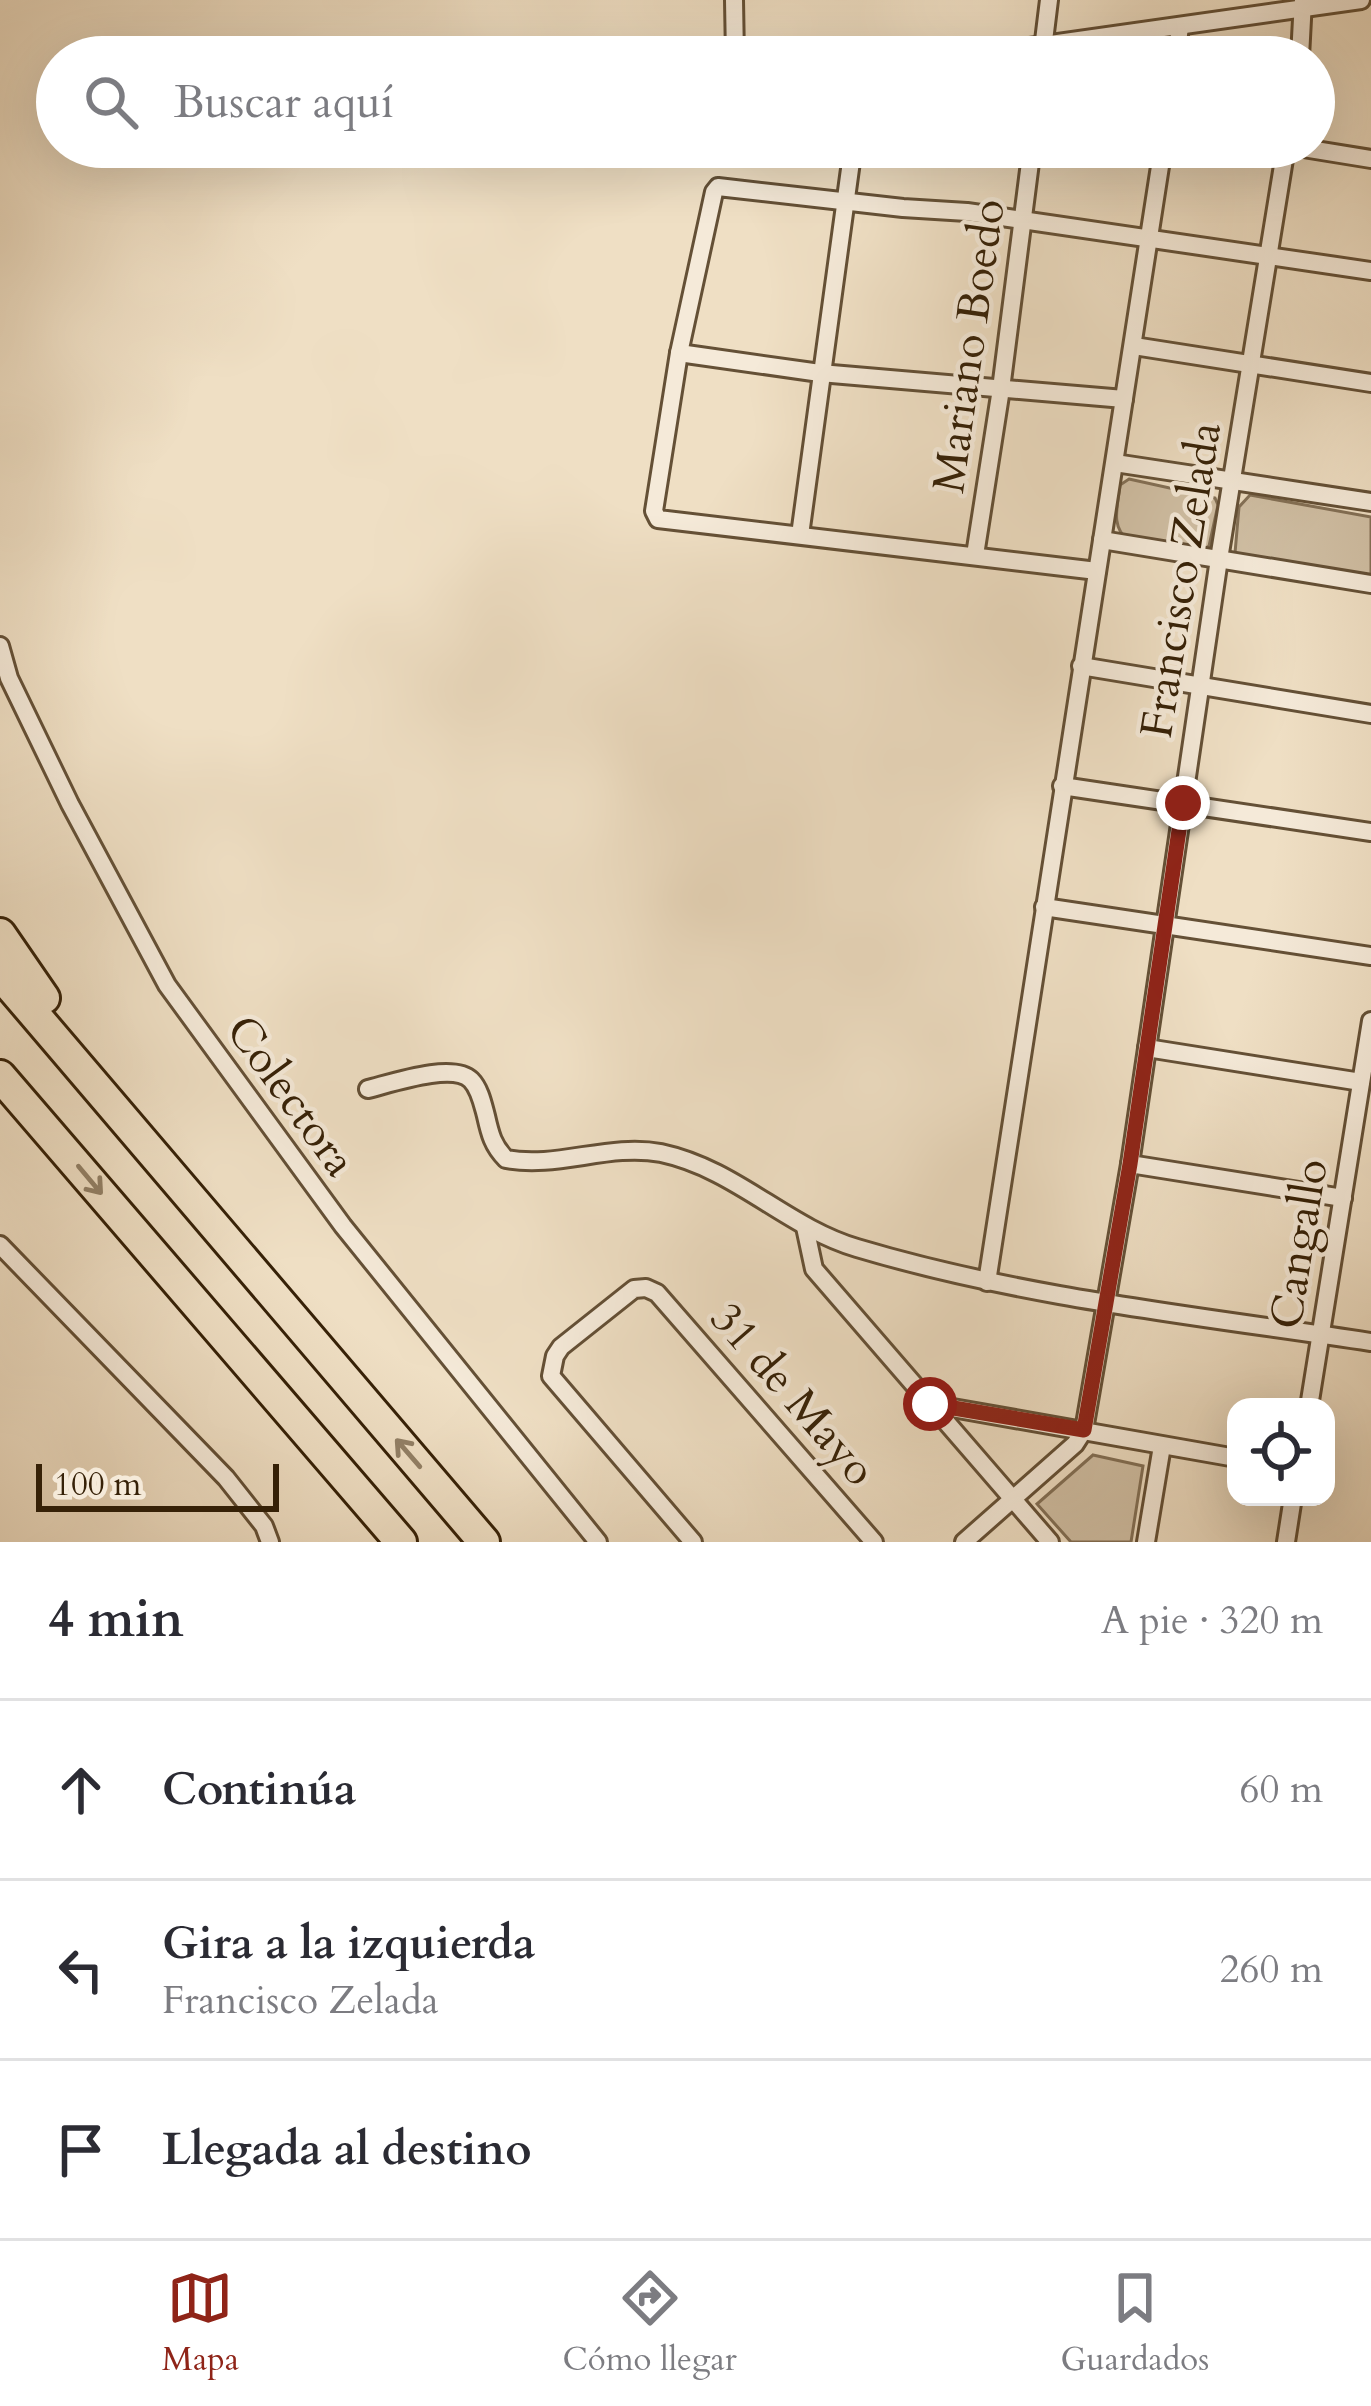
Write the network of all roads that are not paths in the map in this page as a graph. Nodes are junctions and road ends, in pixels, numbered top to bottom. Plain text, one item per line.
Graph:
1 (734, 0) edge
2 (1048, 0) edge
3 (1361, 0) edge
4 (1303, 5) edge
5 (1180, 27) junction
6 (735, 36) edge
7 (1044, 36) edge
8 (1126, 36) edge
9 (1178, 36) edge
10 (1301, 36) edge
11 (1335, 153) edge
12 (1371, 159) edge
13 (851, 168) edge
14 (1030, 168) edge
15 (1160, 168) edge
16 (1283, 168) edge
17 (846, 201) junction
18 (1025, 219) junction
19 (1150, 239) junction
20 (1269, 256) junction
21 (1371, 271) edge
22 (1134, 346) junction
23 (679, 353) junction
24 (1251, 365) junction
25 (820, 373) junction
26 (1371, 383) edge
27 (1001, 389) junction
28 (1124, 399) junction
29 (1115, 463) junction
30 (1233, 481) junction
31 (1371, 502) edge
32 (800, 535) junction
33 (1102, 540) junction
34 (975, 555) junction
35 (1219, 560) junction
36 (1097, 571) junction
37 (1371, 584) edge
38 (0, 646) edge
39 (1081, 666) junction
40 (1200, 686) junction
41 (1371, 714) edge
42 (1063, 786) junction
43 (1183, 803) junction
44 (1371, 832) edge
45 (1044, 907) junction
46 (1164, 926) junction
47 (0, 934) edge
48 (1371, 956) edge
49 (0, 974) edge
50 (1371, 1021) edge
51 (1147, 1048) junction
52 (4, 1082) edge
53 (1361, 1082) junction
54 (368, 1089) dead end
55 (1130, 1164) junction
56 (1343, 1198) junction
57 (805, 1228) junction
58 (0, 1245) edge
59 (244, 1262) junction
60 (987, 1282) junction
61 (1108, 1302) junction
62 (1321, 1334) junction
63 (1371, 1342) edge
64 (1310, 1398) edge
65 (930, 1404) junction
66 (1084, 1430) junction
67 (1162, 1446) junction
68 (1227, 1457) edge
69 (1013, 1501) junction
70 (1292, 1506) edge
71 (270, 1542) edge
72 (401, 1542) edge
73 (484, 1542) edge
74 (598, 1542) edge
75 (693, 1542) edge
76 (874, 1542) edge
77 (964, 1542) edge
78 (1050, 1542) edge
79 (1146, 1542) edge
80 (1286, 1542) edge

1 - 6 street
2 - 7 street
3 - 4 street
4 - 5 street
4 - 10 street
5 - 8 street
5 - 9 street
11 - 12 street
13 - 17 street
14 - 18 street, Mariano Boedo
15 - 19 street
16 - 20 street, Francisco Zelada
17 - 18 street
17 - 23 street
17 - 25 street
18 - 19 street
18 - 27 street, Mariano Boedo
19 - 20 street
19 - 22 street
20 - 21 street
20 - 24 street, Francisco Zelada
22 - 24 street
22 - 28 street
23 - 25 street
23 - 32 street
24 - 26 street
24 - 30 street, Francisco Zelada
25 - 27 street
25 - 32 street
27 - 28 street
27 - 34 street, Mariano Boedo
28 - 29 street
29 - 30 street
29 - 33 street
30 - 31 street
30 - 35 street, Francisco Zelada
32 - 34 street
33 - 35 street
33 - 36 street
34 - 36 street
35 - 37 street
35 - 40 street, Francisco Zelada
36 - 39 street
38 - 74 street, Colectora
39 - 40 street
39 - 42 street
40 - 41 street
40 - 43 street, Francisco Zelada
42 - 43 street
42 - 45 street
43 - 44 street
43 - 46 street, Francisco Zelada
45 - 46 street
45 - 60 street
46 - 48 street
46 - 51 street, Francisco Zelada
47 - 59 highway
49 - 59 highway
50 - 53 street, Cangallo
51 - 53 street
51 - 55 street, Francisco Zelada
52 -> 72 highway
53 - 56 street, Cangallo
54 - 57 street
55 - 56 street
55 - 61 street, Francisco Zelada
56 - 62 street, Cangallo
57 - 60 street
57 - 65 street
58 - 71 street
73 -> 59 highway
60 - 61 street
61 - 62 street
61 - 66 street, Francisco Zelada
62 - 63 street
62 - 64 street, Cangallo
65 - 66 street
65 - 69 street
66 - 67 street
66 - 69 street
67 - 68 street
67 - 79 street
69 - 77 street
69 - 78 street
70 - 80 street
75 - 76 street, 31 de Mayo

